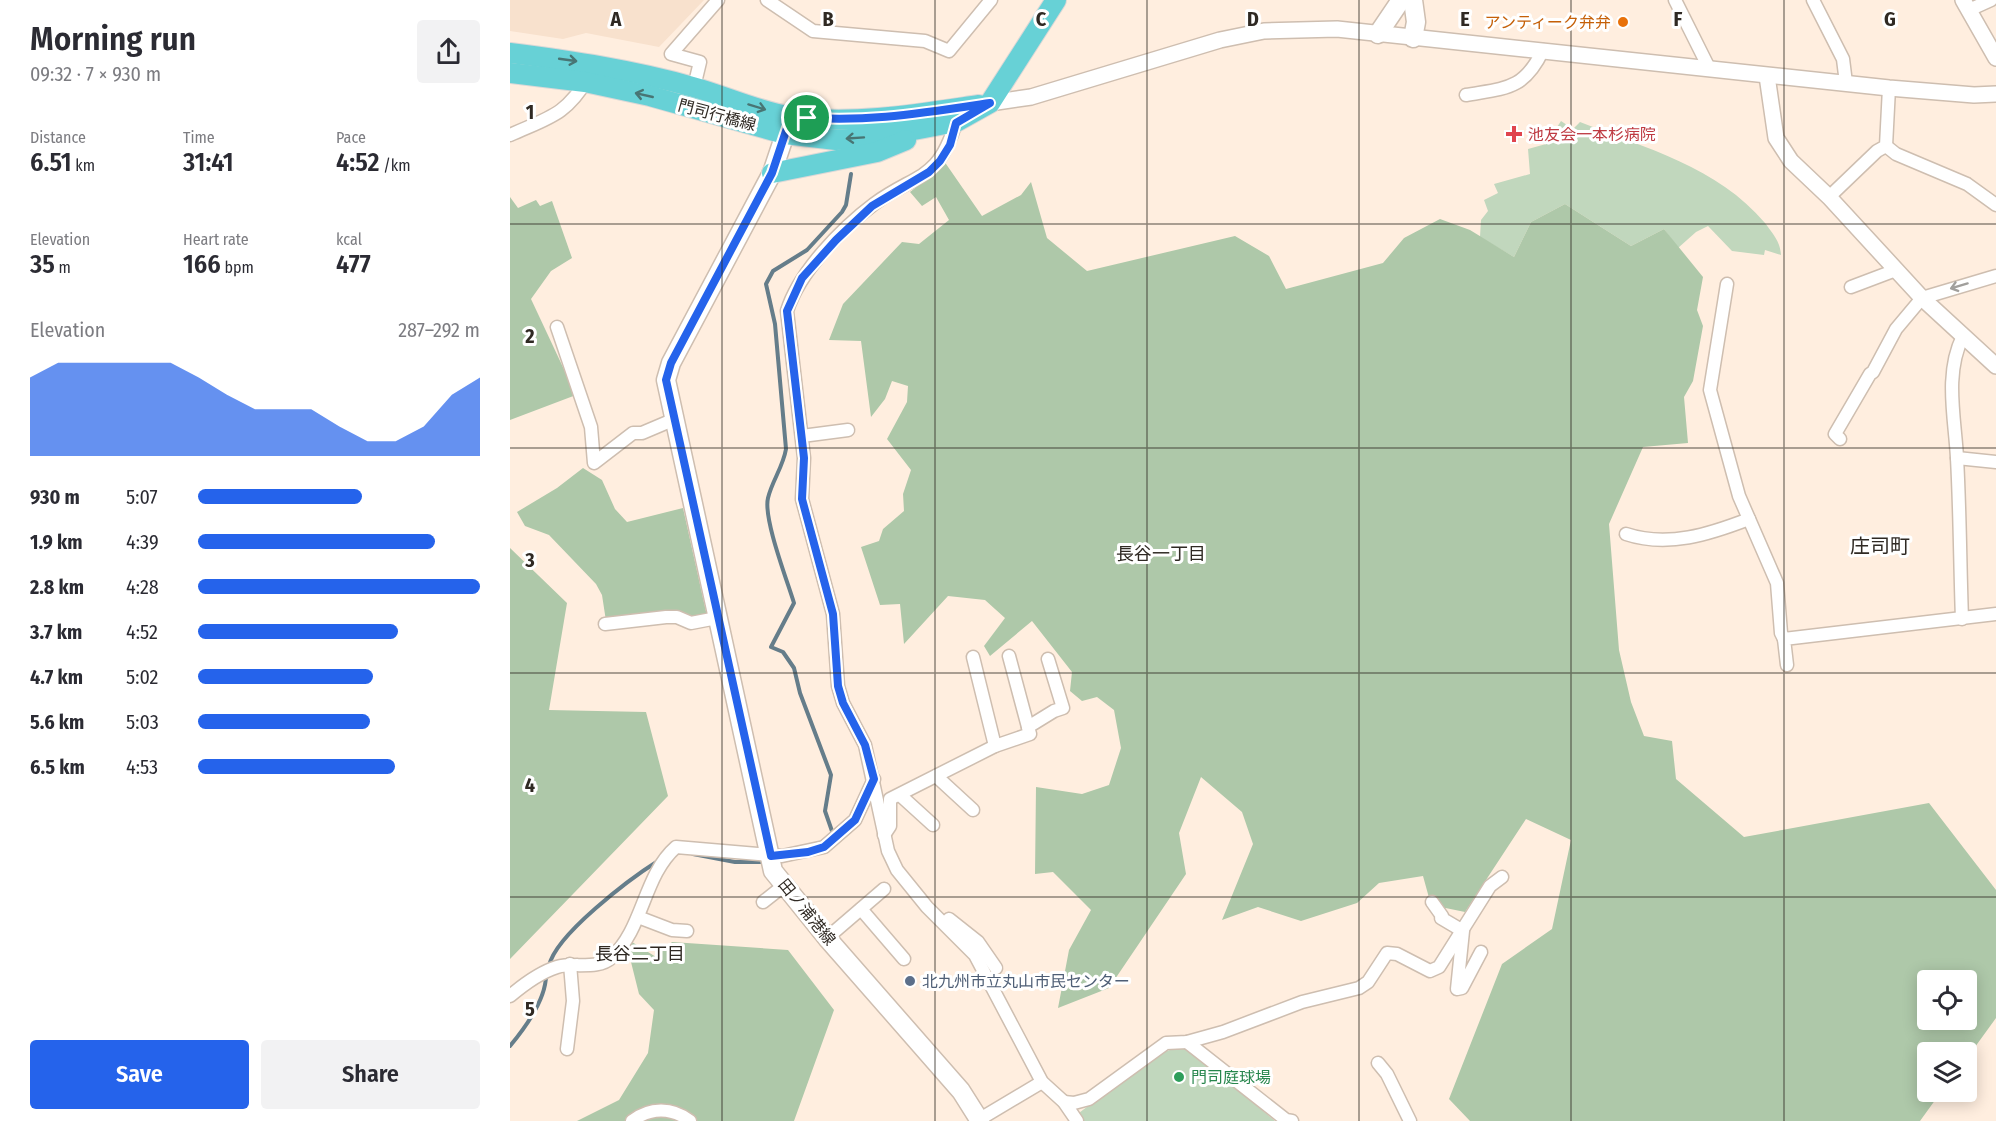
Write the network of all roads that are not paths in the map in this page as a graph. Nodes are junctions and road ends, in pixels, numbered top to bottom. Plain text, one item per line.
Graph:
1 (718, 0) edge
2 (767, 0) edge
3 (992, 0) edge
4 (1056, 0) edge
5 (1401, 0) edge
6 (1413, 0) edge
7 (1675, 0) edge
8 (1813, 0) edge
9 (1991, 0) edge
10 (1966, 5) edge
11 (1378, 34) junction
12 (1413, 38) junction
13 (1543, 50) junction
14 (510, 53) edge
15 (1996, 58) edge
16 (597, 64) junction
17 (1710, 70) junction
18 (510, 73) edge
19 (1767, 76) junction
20 (585, 82) junction
21 (1846, 83) junction
22 (694, 87) junction
23 (1888, 88) junction
24 (1996, 94) edge
25 (1466, 95) dead end
26 (990, 103) junction
27 (956, 123) junction
28 (788, 125) junction
29 (936, 128) junction
30 (510, 135) edge
31 (1886, 146) junction
32 (772, 173) junction
33 (1829, 197) junction
34 (1996, 205) edge
35 (1896, 270) junction
36 (1996, 276) edge
37 (1727, 284) dead end
38 (1851, 286) dead end
39 (1922, 298) junction
40 (556, 327) dead end
41 (1963, 336) junction
42 (1996, 366) edge
43 (675, 419) junction
44 (848, 430) dead end
45 (802, 436) junction
46 (1840, 439) dead end
47 (1957, 458) junction
48 (1996, 462) edge
49 (1749, 519) junction
50 (1626, 534) dead end
51 (1996, 614) edge
52 (717, 618) junction
53 (1962, 619) junction
54 (605, 624) dead end
55 (1784, 639) junction
56 (1009, 656) dead end
57 (973, 657) dead end
58 (1048, 660) dead end
59 (1787, 665) dead end
60 (1028, 727) junction
61 (995, 746) junction
62 (936, 776) junction
63 (874, 779) junction
64 (900, 795) junction
65 (973, 810) dead end
66 (933, 825) dead end
67 (884, 835) junction
68 (771, 856) junction
69 (1502, 878) dead end
70 (884, 889) dead end
71 (777, 891) dead end
72 (763, 902) dead end
73 (1432, 902) dead end
74 (927, 907) junction
75 (861, 909) junction
76 (638, 917) junction
77 (687, 931) dead end
78 (1463, 932) junction
79 (827, 938) junction
80 (1481, 952) dead end
81 (904, 959) dead end
82 (570, 964) junction
83 (996, 968) dead end
84 (510, 996) edge
85 (1187, 1042) junction
86 (567, 1049) dead end
87 (1378, 1063) dead end
88 (1042, 1082) junction
89 (1064, 1102) junction
90 (980, 1120) edge
91 (632, 1121) edge
92 (690, 1121) edge
93 (1077, 1121) edge
94 (1288, 1121) edge
95 (1410, 1121) edge

1 - 22 street
2 - 3 street
4 - 26 main road, 門司行橋線
5 - 11 main road
6 - 12 main road
7 - 17 street
8 - 21 street
9 - 10 street
10 - 15 street
11 - 12 street
11 - 26 street
12 - 13 street
13 - 17 street
13 - 25 street
14 -> 16 main road, 門司行橋線
16 - 20 street
16 - 22 main road, 門司行橋線
17 - 19 street
18 - 20 main road, 門司行橋線
19 - 21 street
19 - 33 street
28 -> 20 main road, 門司行橋線
20 - 30 street
21 - 23 street
22 -> 28 main road, 門司行橋線
23 - 24 street
23 - 31 street
26 - 27 main road, 門司行橋線
26 - 28 main road, 門司行橋線
27 - 29 main road, 門司行橋線
27 - 45 street
29 -> 28 main road, 門司行橋線
28 - 32 main road, 田ノ浦港線
29 - 32 main road
31 - 33 street
31 - 34 street
32 - 43 main road, 田ノ浦港線
33 - 35 street
35 - 38 street
35 - 39 street
36 -> 39 street
37 - 49 street
39 - 41 street
39 - 46 street
40 - 43 street
41 - 42 street
41 - 47 street
43 - 52 main road, 田ノ浦港線
44 - 45 street
45 - 63 street
47 - 48 street
47 - 53 street
49 - 50 street
49 - 55 street
51 - 53 street
52 - 54 street
52 - 68 main road, 田ノ浦港線
53 - 55 street
55 - 59 street
56 - 60 street
57 - 61 street
58 - 60 street
60 - 61 street
61 - 62 street
62 - 64 street
62 - 65 street
63 - 67 street
63 - 68 street
64 - 66 street
64 - 67 street
67 - 74 street
68 - 76 street
68 - 79 main road, 田ノ浦港線
69 - 78 street
70 - 75 street
71 - 72 street
73 - 78 street
74 - 83 street
74 - 88 street
75 - 79 street
75 - 81 street
76 - 77 street
76 - 82 street
78 - 80 street
78 - 85 street
79 - 90 main road, 田ノ浦港線
82 - 84 street
82 - 86 street
85 - 89 street
85 - 94 street
87 - 95 street
88 - 89 street
88 - 90 street
89 - 93 street
91 - 92 street

